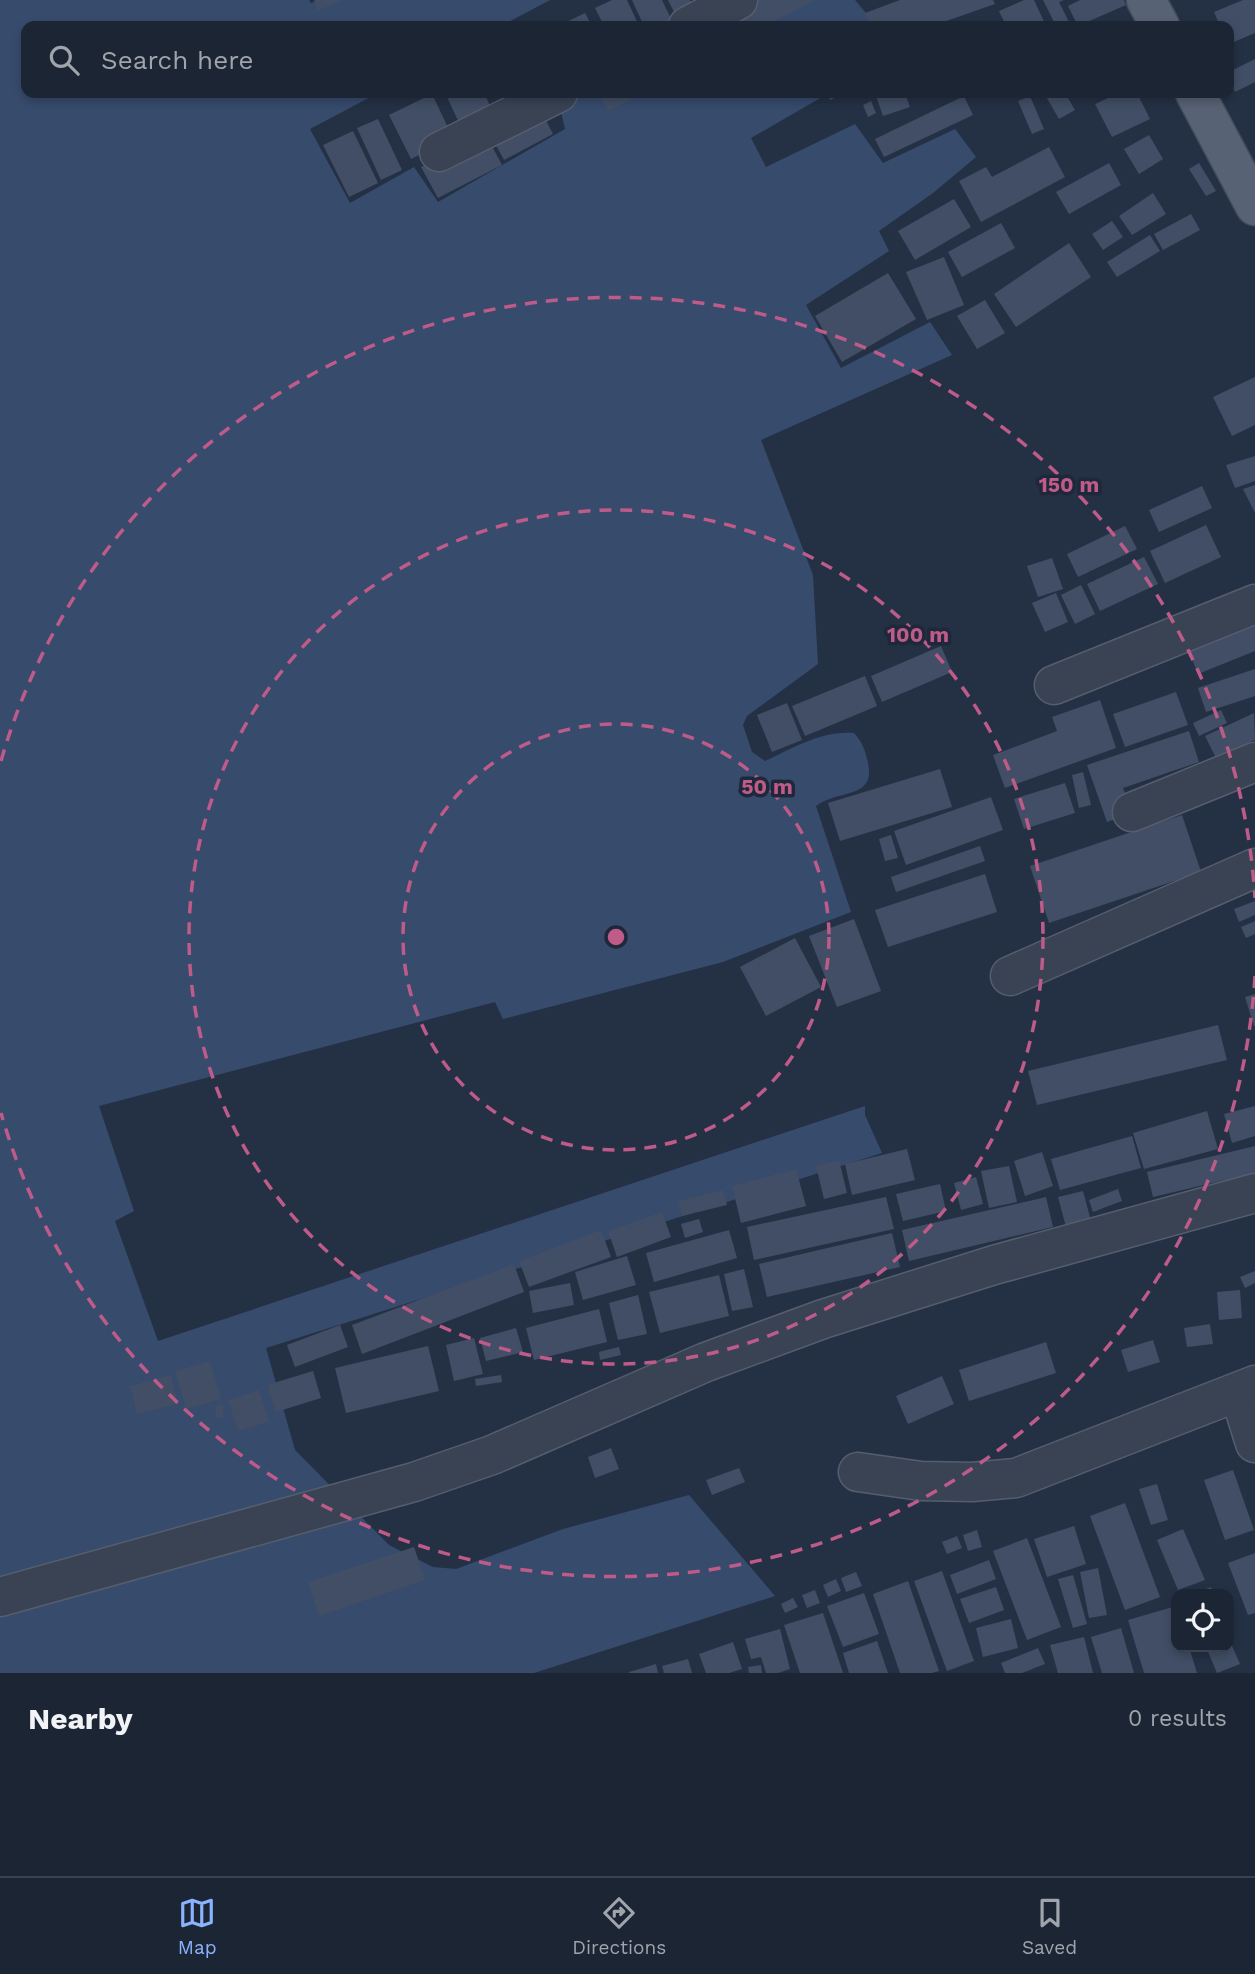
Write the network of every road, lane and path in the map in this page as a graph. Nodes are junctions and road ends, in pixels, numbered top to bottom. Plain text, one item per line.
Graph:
1 (738, 0) edge
2 (1146, 0) edge
3 (698, 21) edge
4 (1157, 21) edge
5 (548, 98) edge
6 (1198, 98) edge
7 (439, 152) dead end
8 (1255, 206) edge
9 (1255, 604) edge
10 (1054, 685) dead end
11 (1255, 762) edge
12 (1132, 812) dead end
13 (1255, 869) edge
14 (1010, 976) dead end
15 (1255, 1193) edge
16 (1247, 1389) edge
17 (1255, 1443) edge
18 (858, 1472) dead end
19 (0, 1597) edge

1 - 3 street
2 - 4 main road
5 - 7 street
6 - 8 main road
9 - 10 street
11 - 12 street
13 - 14 street
15 - 19 street
16 - 17 street
16 - 18 street

